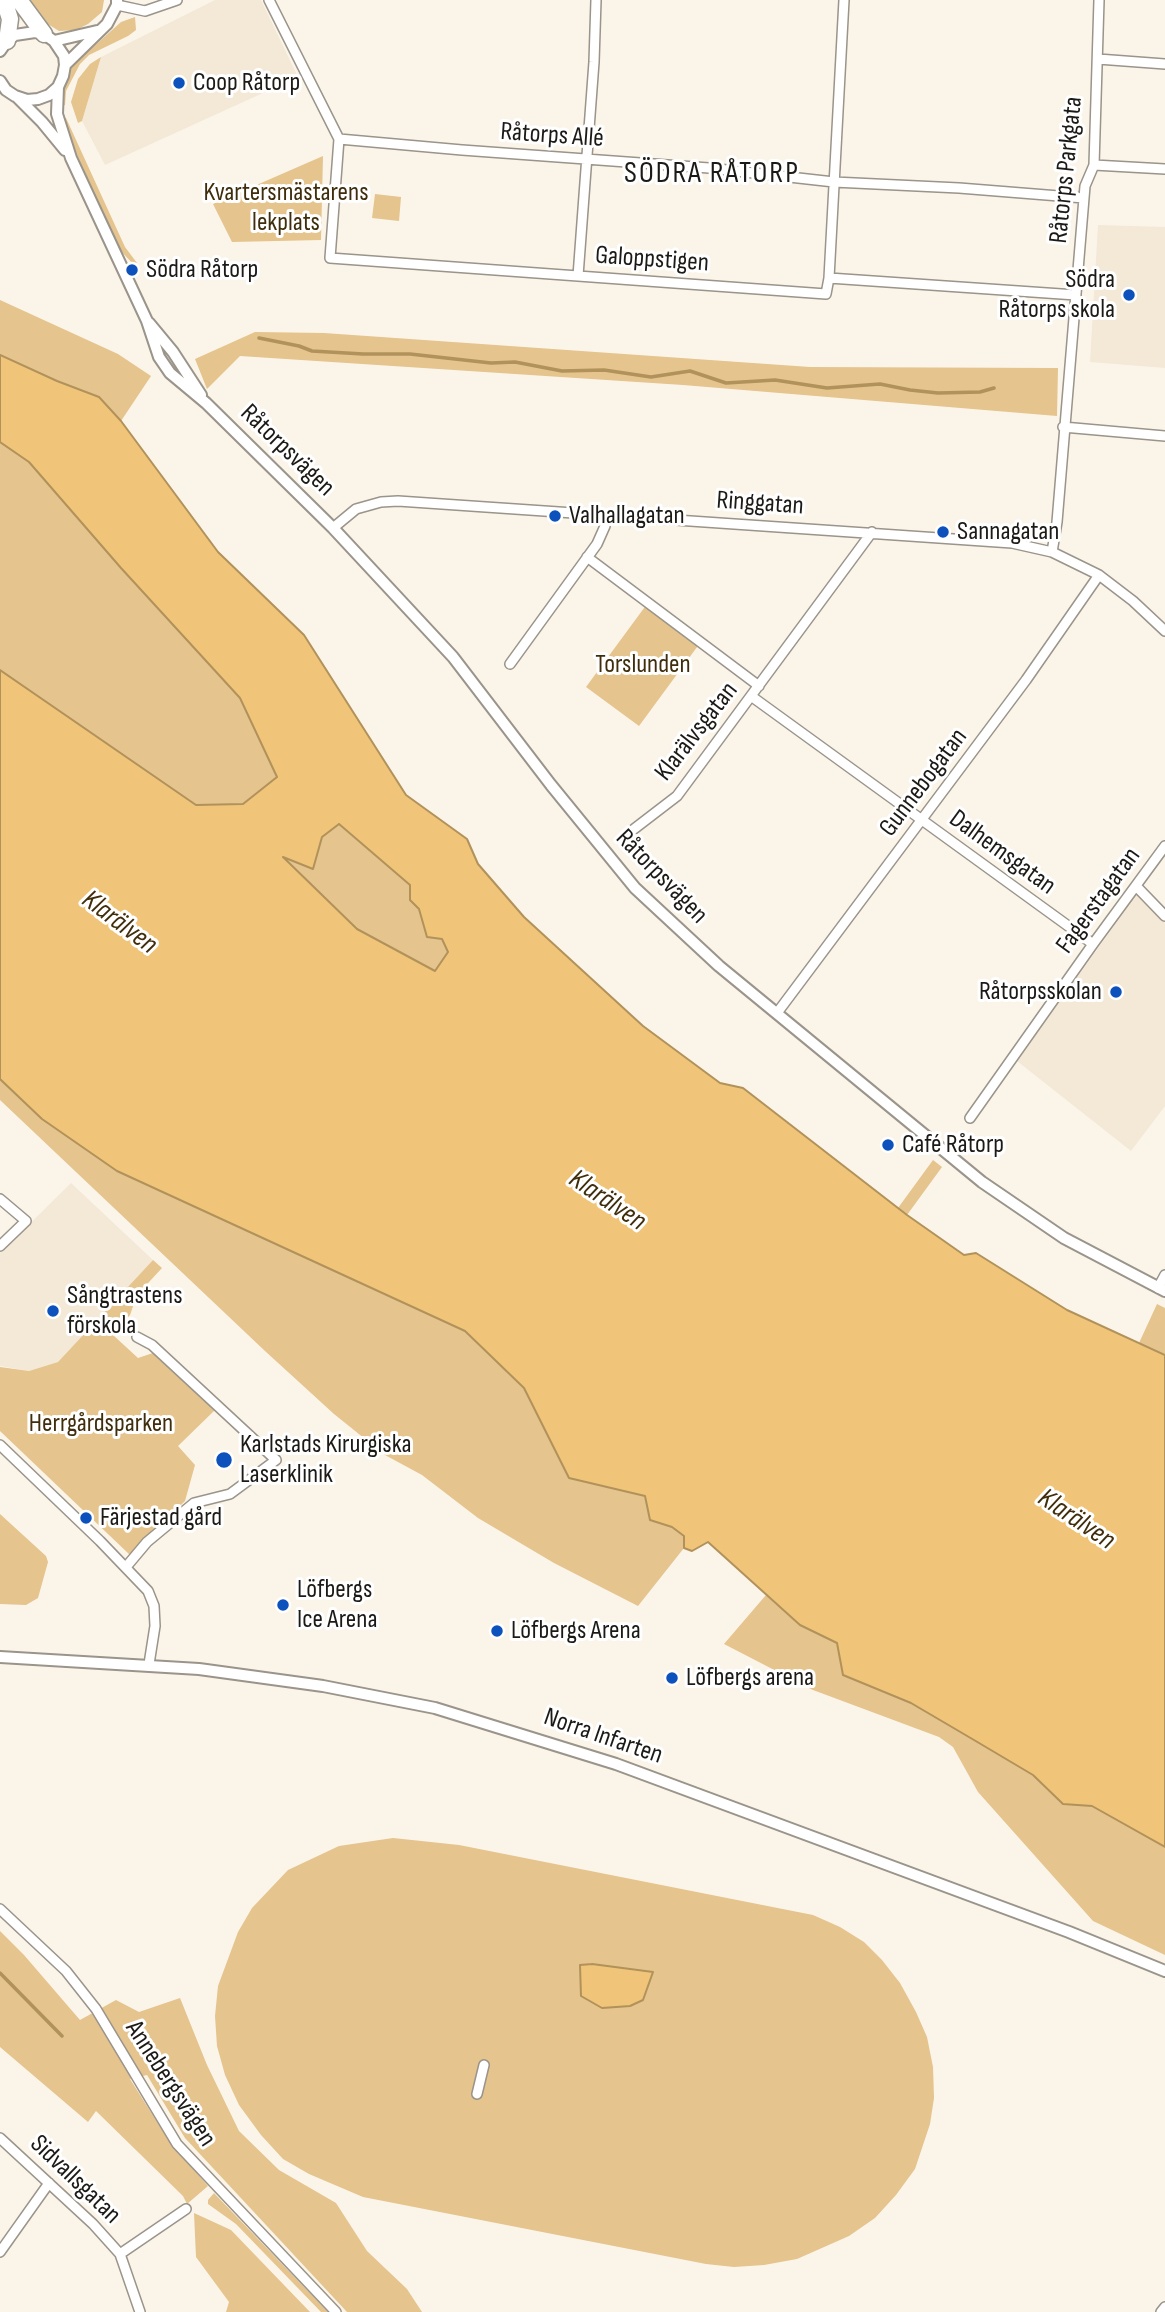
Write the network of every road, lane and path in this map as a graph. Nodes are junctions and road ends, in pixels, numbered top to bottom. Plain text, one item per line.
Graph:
1 (4, 0) edge
2 (19, 0) edge
3 (177, 0) edge
4 (269, 0) edge
5 (596, 0) edge
6 (844, 0) edge
7 (1099, 0) edge
8 (117, 3) edge
9 (97, 32) junction
10 (49, 38) junction
11 (2, 48) edge
12 (1098, 59) junction
13 (1165, 64) edge
14 (65, 65) junction
15 (58, 87) junction
16 (5, 89) edge
17 (339, 139) junction
18 (71, 158) junction
19 (587, 159) junction
20 (1094, 165) junction
21 (1165, 169) edge
22 (834, 182) junction
23 (1084, 198) junction
24 (578, 276) junction
25 (829, 278) junction
26 (1076, 295) junction
27 (1063, 427) junction
28 (1165, 436) edge
29 (605, 515) junction
30 (333, 528) junction
31 (872, 532) junction
32 (1052, 552) junction
33 (587, 557) junction
34 (1099, 575) junction
35 (1165, 631) edge
36 (510, 664) dead end
37 (759, 686) junction
38 (751, 696) junction
39 (922, 821) junction
40 (634, 829) dead end
41 (1165, 846) edge
42 (1136, 886) junction
43 (1165, 916) edge
44 (1093, 944) junction
45 (778, 1013) junction
46 (970, 1118) dead end
47 (0, 1199) edge
48 (0, 1246) edge
49 (1165, 1275) edge
50 (1161, 1290) edge
51 (137, 1337) dead end
52 (0, 1445) edge
53 (126, 1567) junction
54 (0, 1657) edge
55 (149, 1664) junction
56 (0, 1909) edge
57 (1165, 1971) edge
58 (484, 2065) dead end
59 (477, 2094) dead end
60 (0, 2138) edge
61 (49, 2183) junction
62 (186, 2209) dead end
63 (0, 2252) edge
64 (120, 2254) junction
65 (1165, 2307) edge
66 (139, 2312) edge
67 (336, 2312) edge
68 (1161, 2312) edge

1 - 11 highway
2 - 10 highway
3 - 8 street
4 - 17 street
5 - 19 street
6 - 22 street
7 - 12 street, Råtorps Parkgata
8 - 9 street
9 - 10 street
9 - 14 street
10 - 11 street
10 - 14 street
12 - 13 street
12 - 20 street, Råtorps Parkgata
14 - 15 street
15 - 16 street
15 - 18 street
16 - 18 street
17 - 19 street, Råtorps Allé
17 - 24 street, Galoppstigen
18 - 30 street, Råtorpsvägen
19 - 22 street, Råtorps Allé
19 - 24 street
20 - 21 street
20 - 23 street, Råtorps Parkgata
22 - 23 street, Råtorps Allé
22 - 25 street
23 - 26 street, Råtorps Parkgata
24 - 25 street, Galoppstigen
25 - 26 street
26 - 27 street, Råtorps Parkgata
27 - 28 street
27 - 32 street
29 - 30 street, Ringgatan
29 - 31 street, Ringgatan
29 - 33 street
30 - 45 street, Råtorpsvägen
31 - 32 street, Ringgatan
31 - 37 street, Klarälvsgatan
32 - 34 street, Ringgatan
33 - 36 street
33 - 37 street, Klarälvsgatan
34 - 35 street, Ringgatan
34 - 39 street, Gunnebogatan
37 - 38 street, Klarälvsgatan
38 - 39 street, Dalhemsgatan
38 - 40 street, Klarälvsgatan
39 - 44 street, Dalhemsgatan
39 - 45 street, Gunnebogatan
41 - 42 street, Fagerstagatan
42 - 43 street
42 - 44 street, Fagerstagatan
44 - 46 street, Fagerstagatan
45 - 50 street, Råtorpsvägen
47 - 48 street
49 - 50 street
51 - 53 street
52 - 53 street
53 - 55 street
54 - 55 street, Norra Infarten
55 - 57 street, Norra Infarten
56 - 67 street, Annebergsvägen
58 - 59 street
60 - 61 street, Sidvallsgatan
61 - 63 street
61 - 64 street, Sidvallsgatan
62 - 64 street, Sidvallsgatan
64 - 66 street, Sidvallsgatan
65 - 68 street

